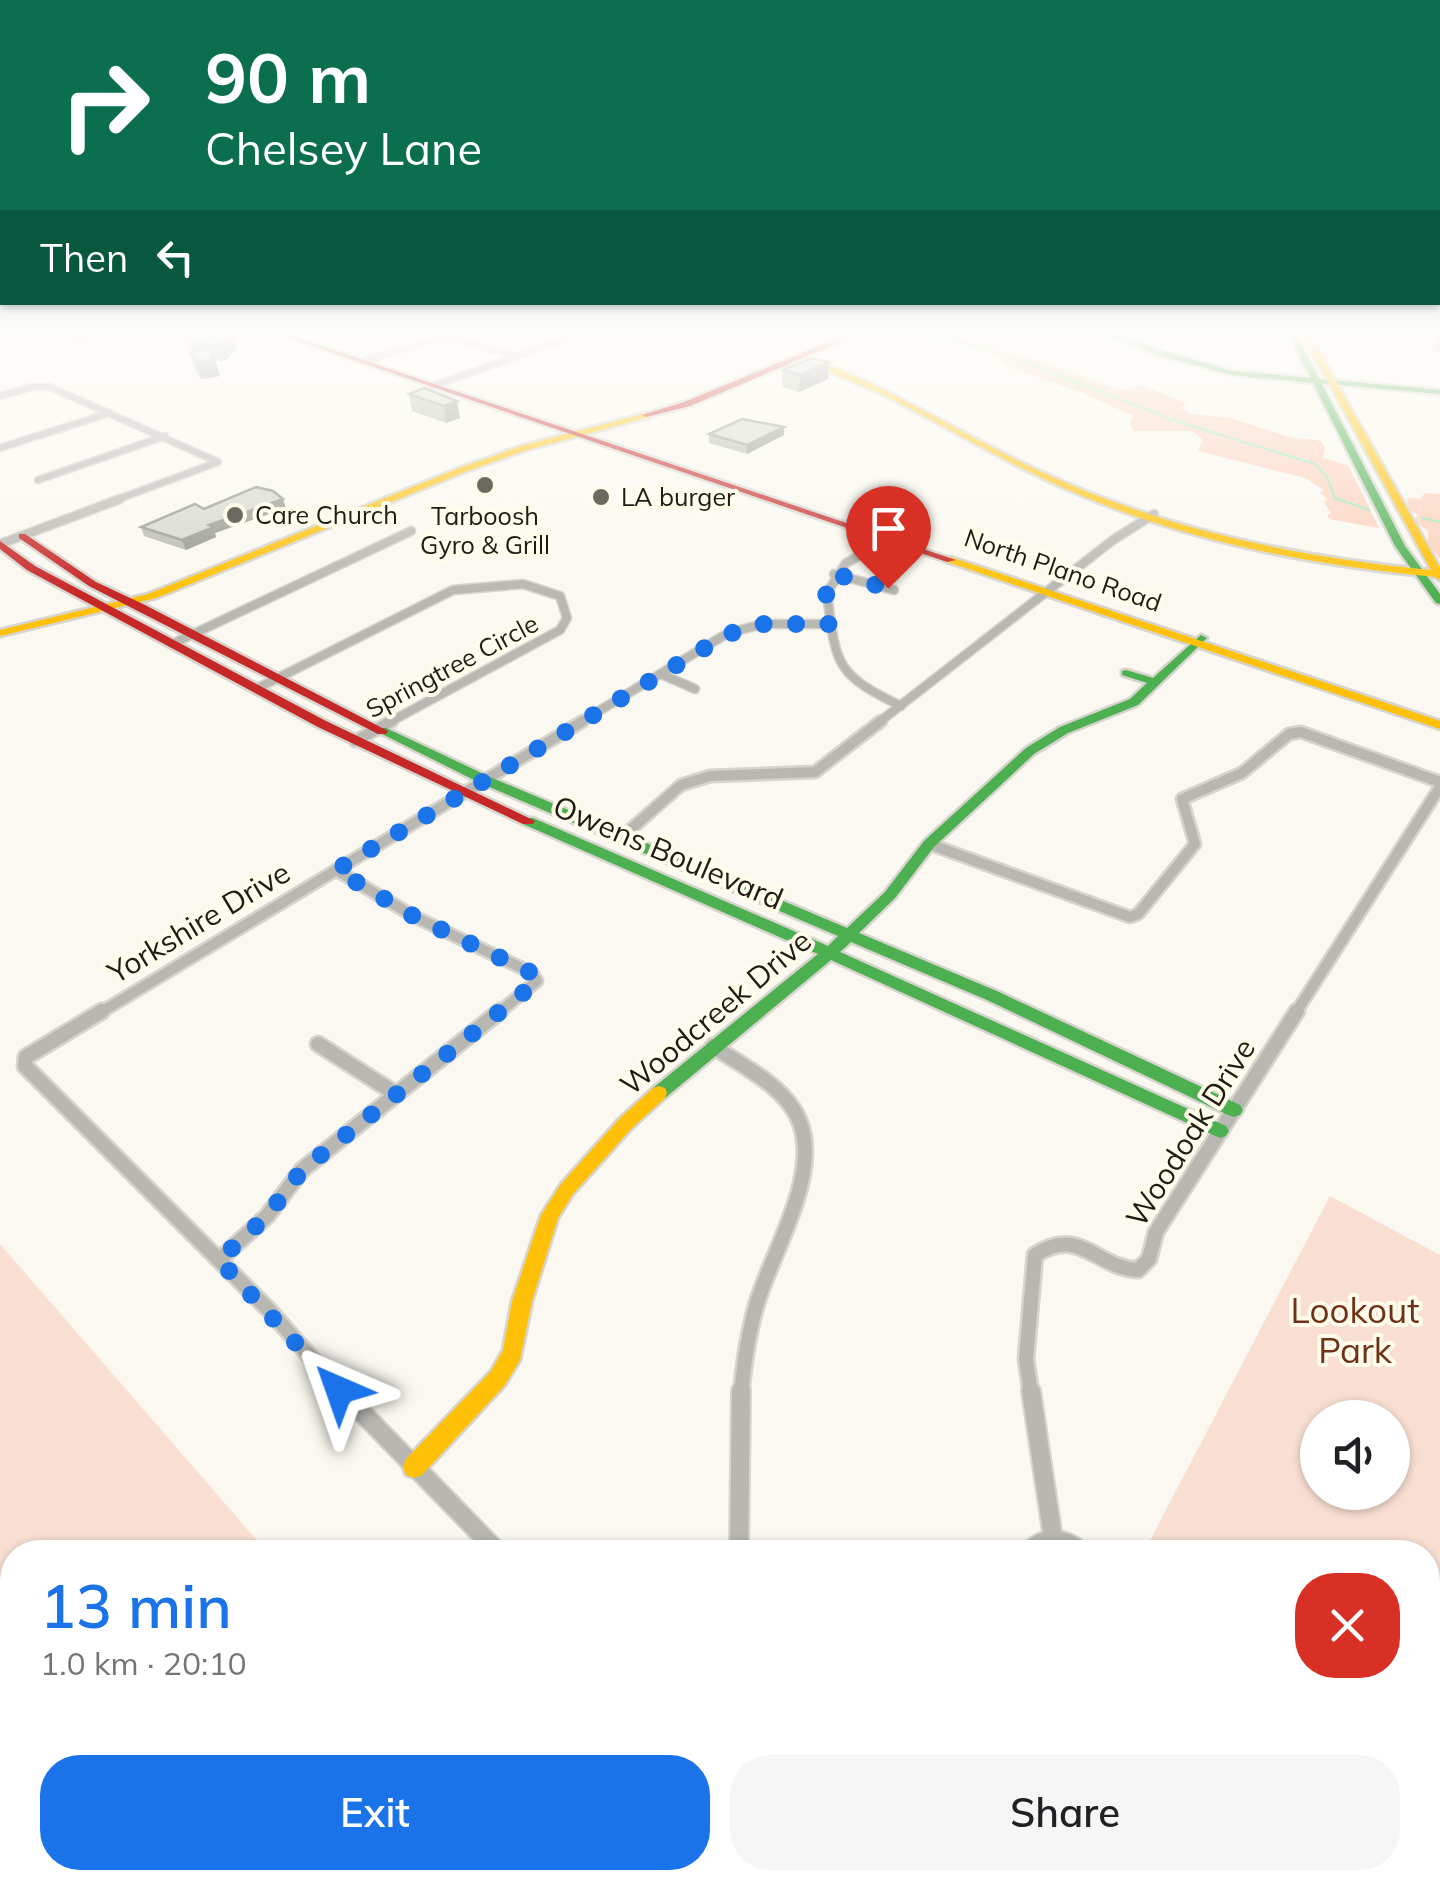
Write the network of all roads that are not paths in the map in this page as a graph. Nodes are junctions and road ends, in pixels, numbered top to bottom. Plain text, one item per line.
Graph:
1 (91, 419) edge
2 (125, 419) edge
3 (530, 419) edge
4 (539, 419) edge
5 (548, 419) edge
6 (616, 419) edge
7 (636, 419) edge
8 (945, 419) edge
9 (1343, 419) edge
10 (1347, 419) edge
11 (630, 421) junction
12 (582, 430) junction
13 (165, 436) junction
14 (534, 438) junction
15 (634, 443) junction
16 (0, 448) edge
17 (697, 467) junction
18 (38, 480) dead end
19 (425, 480) junction
20 (1150, 516) junction
21 (411, 532) dead end
22 (896, 534) junction
23 (22, 536) junction
24 (0, 544) edge
25 (1414, 569) junction
26 (1437, 573) edge
27 (834, 574) junction
28 (1053, 588) junction
29 (894, 590) dead end
30 (1440, 601) edge
31 (113, 603) junction
32 (0, 624) edge
33 (831, 624) junction
34 (0, 633) edge
35 (193, 634) junction
36 (1200, 638) junction
37 (172, 644) junction
38 (1126, 673) dead end
39 (661, 674) junction
40 (277, 678) junction
41 (1154, 682) junction
42 (256, 689) junction
43 (695, 690) dead end
44 (900, 706) junction
45 (1440, 714) edge
46 (1440, 725) edge
47 (377, 729) junction
48 (355, 741) junction
49 (485, 780) junction
50 (1440, 784) edge
51 (463, 793) junction
52 (621, 838) junction
53 (929, 844) junction
54 (336, 870) junction
55 (850, 935) junction
56 (830, 954) junction
57 (318, 1044) dead end
58 (712, 1046) junction
59 (396, 1094) junction
60 (1234, 1110) junction
61 (1220, 1131) junction
62 (219, 1260) junction
63 (414, 1467) junction
64 (1052, 1538) junction
65 (486, 1540) edge
66 (738, 1540) edge
67 (1043, 1540) edge
68 (1065, 1540) edge

1 - 16 street
2 - 13 street
3 - 14 main road
4 - 12 main road, North Plano Road
5 - 12 main road, North Plano Road
6 - 12 main road
7 - 11 main road
8 - 20 main road
9 - 25 main road
10 - 26 main road
11 - 12 main road
11 - 15 main road
12 - 14 main road
12 - 15 main road, North Plano Road
12 - 17 main road, North Plano Road
12 - 19 main road
13 - 18 street
13 - 23 street
14 - 19 main road
15 - 17 main road, North Plano Road
17 - 22 main road, North Plano Road
19 - 31 main road
20 - 25 main road
20 - 28 street
21 - 35 street
22 - 27 street
22 - 28 main road, North Plano Road
23 - 24 street
23 - 31 main road, Owens Boulevard
24 - 31 main road, Owens Boulevard
25 - 26 main road
25 - 30 main road
27 - 29 street
27 - 33 street
28 - 36 main road, North Plano Road
28 - 44 street
31 - 32 main road
31 - 34 main road
31 - 35 main road, Owens Boulevard
31 - 37 main road, Owens Boulevard
33 - 39 street, Yorkshire Drive
33 - 44 street
35 - 37 street
35 - 40 main road, Owens Boulevard
36 - 41 main road, Woodcreek Drive
36 - 45 main road, North Plano Road
36 - 46 main road, North Plano Road
37 - 42 main road, Owens Boulevard
38 - 41 main road
39 - 43 street
39 - 49 street, Yorkshire Drive
40 - 42 street, Springtree Circle
40 - 47 main road, Owens Boulevard
40 - 47 street, Springtree Circle
41 - 53 main road, Woodcreek Drive
42 - 48 main road, Owens Boulevard
44 - 52 street
47 - 48 street, Springtree Circle
47 - 49 main road, Owens Boulevard
48 - 51 main road, Owens Boulevard
49 - 51 street, Yorkshire Drive
49 - 52 main road, Owens Boulevard
50 - 53 street
50 - 60 street, Woodoak Drive
51 - 54 street, Yorkshire Drive
51 - 56 main road, Owens Boulevard
52 - 55 main road, Owens Boulevard
53 - 55 main road, Woodcreek Drive
54 - 59 street
54 - 62 street, Yorkshire Drive
55 - 56 main road, Woodcreek Drive
55 - 60 main road, Owens Boulevard
56 - 58 main road, Woodcreek Drive
56 - 61 main road, Owens Boulevard
57 - 59 street
58 - 63 main road, Woodcreek Drive
58 - 66 street
59 - 62 street
60 - 61 street, Woodoak Drive
61 - 64 street, Woodoak Drive
62 - 63 street
63 - 65 street
64 - 67 street
64 - 68 street

